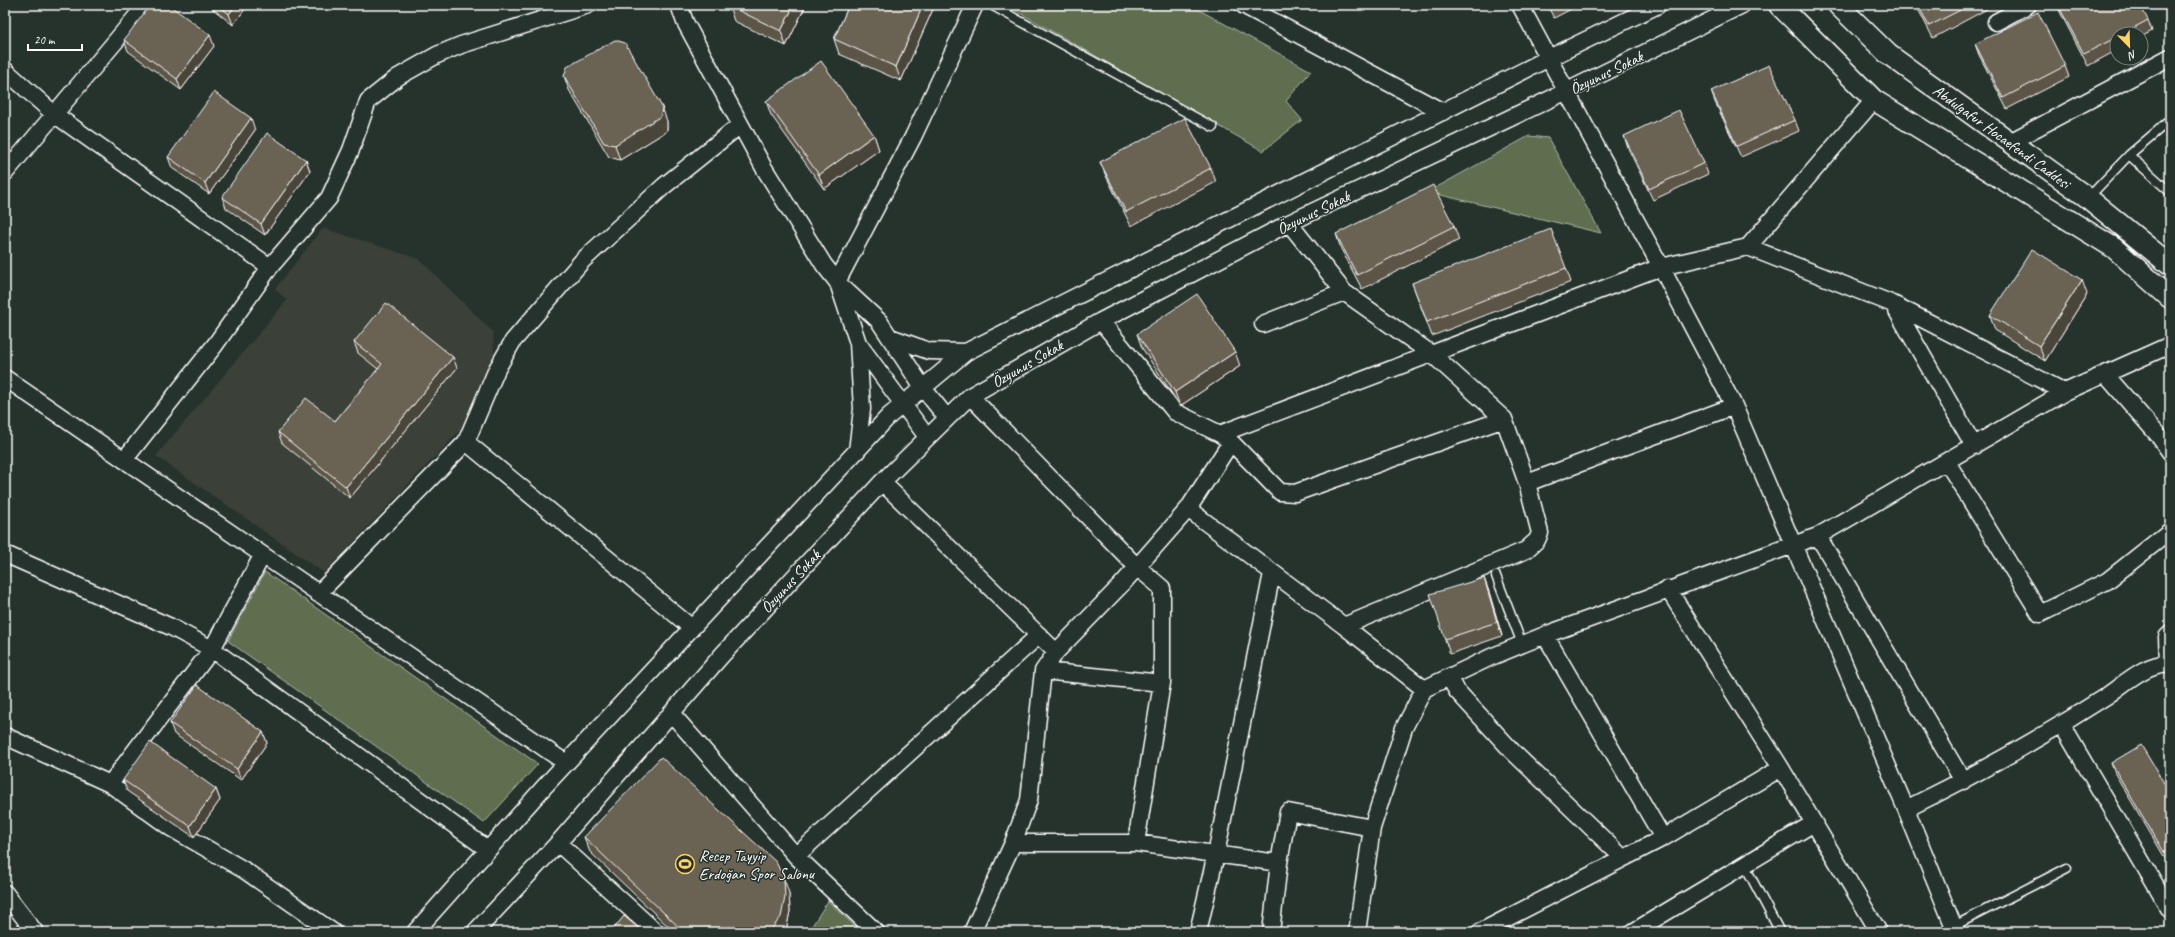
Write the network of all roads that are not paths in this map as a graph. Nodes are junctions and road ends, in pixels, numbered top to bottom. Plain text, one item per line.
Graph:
1 (146, 5) edge
2 (588, 5) edge
3 (679, 5) edge
4 (975, 5) edge
5 (991, 5) edge
6 (1243, 5) edge
7 (1520, 5) edge
8 (1658, 5) edge
9 (1742, 5) edge
10 (1779, 5) edge
11 (1838, 5) edge
12 (2028, 5) edge
13 (1996, 22) dead end
14 (2170, 57) edge
15 (1547, 58) junction
16 (5, 70) edge
17 (1565, 92) junction
18 (1874, 100) junction
19 (1443, 112) junction
20 (54, 114) junction
21 (2170, 120) edge
22 (740, 125) junction
23 (1212, 127) dead end
24 (2010, 142) junction
25 (2129, 155) junction
26 (5, 173) edge
27 (2170, 192) edge
28 (2088, 198) junction
29 (1289, 223) junction
30 (1748, 247) junction
31 (2170, 264) edge
32 (270, 267) junction
33 (1661, 267) junction
34 (838, 283) junction
35 (1344, 292) junction
36 (2170, 298) edge
37 (1893, 304) junction
38 (1101, 321) junction
39 (1263, 324) dead end
40 (890, 337) junction
41 (858, 343) junction
42 (2170, 345) edge
43 (966, 352) junction
44 (1433, 355) junction
45 (2105, 374) junction
46 (5, 378) edge
47 (923, 388) junction
48 (2065, 392) junction
49 (970, 396) junction
50 (903, 405) junction
51 (1734, 406) junction
52 (947, 418) junction
53 (1504, 420) junction
54 (927, 436) junction
55 (1226, 438) junction
56 (466, 442) junction
57 (1974, 446) junction
58 (857, 450) junction
59 (2170, 452) edge
60 (124, 460) junction
61 (1947, 462) junction
62 (882, 482) junction
63 (1526, 483) junction
64 (1188, 509) junction
65 (2170, 531) edge
66 (1818, 536) junction
67 (1793, 546) junction
68 (5, 554) edge
69 (262, 556) junction
70 (1137, 567) junction
71 (1272, 573) junction
72 (1496, 576) dead end
73 (1668, 589) junction
74 (318, 594) junction
75 (1344, 626) junction
76 (692, 628) junction
77 (2170, 634) edge
78 (1039, 635) junction
79 (1545, 635) junction
80 (1522, 644) junction
81 (212, 649) junction
82 (1056, 652) junction
83 (2169, 664) edge
84 (1043, 671) junction
85 (1449, 677) junction
86 (1162, 683) junction
87 (1424, 689) junction
88 (672, 714) junction
89 (2062, 725) junction
90 (5, 736) edge
91 (566, 763) junction
92 (1781, 768) junction
93 (1963, 781) junction
94 (110, 784) junction
95 (1906, 809) junction
96 (1814, 823) junction
97 (1372, 828) junction
98 (1663, 838) junction
99 (558, 843) junction
100 (1013, 843) junction
101 (1136, 843) junction
102 (487, 849) junction
103 (1216, 854) junction
104 (796, 856) junction
105 (1623, 858) junction
106 (1279, 863) junction
107 (1745, 866) junction
108 (2067, 868) dead end
109 (5, 893) edge
110 (2170, 910) edge
111 (1955, 929) edge
112 (35, 932) edge
113 (332, 932) edge
114 (415, 932) edge
115 (475, 932) edge
116 (656, 932) edge
117 (876, 932) edge
118 (972, 932) edge
119 (1198, 932) edge
120 (1271, 932) edge
121 (1357, 932) edge
122 (1480, 932) edge
123 (1633, 932) edge
124 (1780, 932) edge
125 (1879, 932) edge

1 - 20 street
2 - 32 street
3 - 22 street
4 - 34 street
5 - 23 lane
6 - 19 street
7 - 15 street
8 - 15 street
9 - 17 street, Özyunus Sokak
10 - 18 street
11 - 24 street, Abdulgafur Hocaefendi Caddesi
12 - 13 street
14 - 24 street
15 - 17 street
15 - 19 street
16 - 20 street
17 - 29 street, Özyunus Sokak
17 - 33 street
18 - 30 street
18 - 36 street
19 - 43 street
20 - 26 street
20 - 32 street
21 - 25 lane
22 - 34 street
22 - 56 street
24 - 28 street, Abdulgafur Hocaefendi Caddesi
25 - 27 lane
25 - 28 lane
28 - 31 street, Abdulgafur Hocaefendi Caddesi
29 - 35 street
29 - 38 street, Özyunus Sokak
30 - 33 street
30 - 37 street
32 - 60 street
33 - 44 street
33 - 51 street
34 - 40 street
34 - 41 street
35 - 39 street
35 - 44 street
37 - 48 street
37 - 57 street
38 - 49 street, Özyunus Sokak
38 - 55 street
40 - 43 street
40 - 47 street
41 - 50 street
41 - 58 street
42 - 45 street
43 - 47 street
44 - 53 street
44 - 55 street
45 - 48 street
45 - 59 street
46 - 60 street
47 - 50 street
47 - 52 street
48 - 57 street
49 - 52 street, Özyunus Sokak
49 - 70 street
50 - 54 street
50 - 58 street
51 - 63 street
51 - 67 street
52 - 54 street, Özyunus Sokak
53 - 55 street
53 - 63 street
54 - 62 street, Özyunus Sokak
55 - 64 street
56 - 74 street
56 - 76 street
57 - 61 street
58 - 76 street
60 - 69 street
61 - 65 street
61 - 66 street
62 - 78 street
62 - 88 street, Özyunus Sokak
63 - 75 street
64 - 70 street
64 - 71 street
66 - 67 street
66 - 93 street
67 - 73 street
67 - 95 street
68 - 81 street
69 - 74 street
69 - 81 street
70 - 82 street
70 - 86 street
71 - 75 street
71 - 103 street
72 - 80 lane
73 - 79 street
73 - 92 street
74 - 91 street
75 - 87 street
76 - 91 street
77 - 83 street
78 - 82 street
78 - 104 street
79 - 80 street
79 - 98 street
80 - 85 street
81 - 94 street
81 - 102 street
82 - 84 street
83 - 89 street
84 - 86 street
84 - 100 street
85 - 87 street
85 - 105 street
86 - 101 street
87 - 97 street
88 - 99 street, Özyunus Sokak
88 - 104 street
89 - 93 street
89 - 110 street
90 - 94 street
91 - 102 street
92 - 96 street
92 - 98 street
93 - 95 street
94 - 113 street
95 - 111 street
96 - 107 street
96 - 125 street
97 - 106 street
97 - 121 street
98 - 105 street
99 - 115 street, Özyunus Sokak
99 - 116 street
100 - 101 street
100 - 118 street
101 - 103 street
102 - 114 street
103 - 106 street
103 - 119 street
104 - 117 street
105 - 122 street
106 - 120 street
107 - 123 street
107 - 124 lane
108 - 111 lane
109 - 112 street

